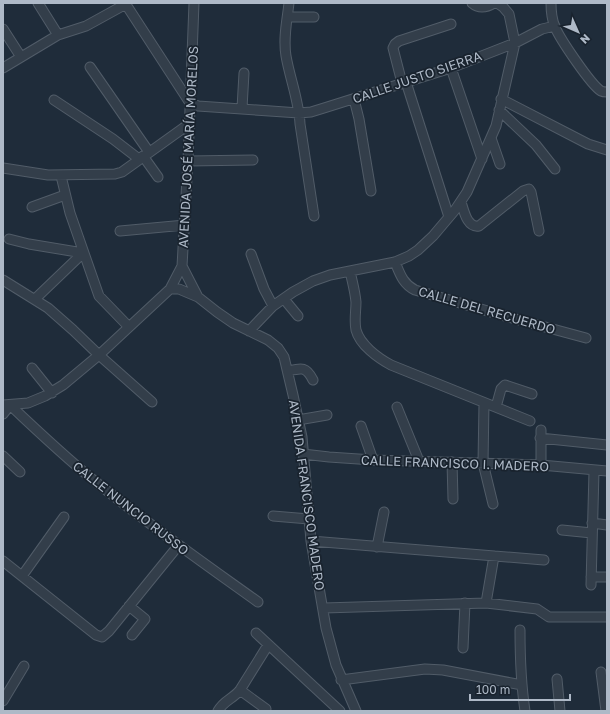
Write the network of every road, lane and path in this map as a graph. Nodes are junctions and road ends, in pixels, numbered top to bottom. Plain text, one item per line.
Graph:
1 (38, 3) edge
2 (194, 3) edge
3 (289, 3) edge
4 (472, 3) edge
5 (494, 3) edge
6 (497, 3) edge
7 (549, 3) edge
8 (125, 4) edge
9 (288, 17) junction
10 (314, 17) dead end
11 (451, 24) dead end
12 (555, 26) junction
13 (3, 29) edge
14 (58, 34) junction
15 (515, 43) junction
16 (21, 57) junction
17 (90, 67) dead end
18 (3, 68) edge
19 (450, 68) junction
20 (244, 73) dead end
21 (404, 83) junction
22 (607, 92) edge
23 (354, 99) junction
24 (501, 99) junction
25 (54, 100) dead end
26 (190, 103) junction
27 (242, 108) junction
28 (499, 110) junction
29 (299, 113) junction
30 (189, 124) junction
31 (491, 138) junction
32 (607, 150) edge
33 (144, 156) junction
34 (482, 159) junction
35 (253, 160) dead end
36 (188, 161) junction
37 (500, 164) dead end
38 (555, 169) dead end
39 (5, 170) edge
40 (61, 176) junction
41 (158, 177) dead end
42 (371, 191) dead end
43 (65, 195) junction
44 (461, 202) junction
45 (32, 207) dead end
46 (314, 216) dead end
47 (449, 217) junction
48 (185, 225) junction
49 (120, 231) dead end
50 (539, 231) dead end
51 (9, 239) dead end
52 (83, 253) junction
53 (251, 254) dead end
54 (395, 262) junction
55 (182, 266) junction
56 (350, 270) junction
57 (3, 280) edge
58 (170, 289) junction
59 (198, 297) junction
60 (284, 298) junction
61 (35, 300) junction
62 (273, 306) junction
63 (298, 316) dead end
64 (129, 327) junction
65 (249, 331) junction
66 (586, 338) dead end
67 (99, 355) junction
68 (32, 368) dead end
69 (288, 370) junction
70 (313, 380) dead end
71 (52, 393) junction
72 (532, 394) dead end
73 (152, 402) dead end
74 (484, 403) junction
75 (6, 405) edge
76 (397, 407) dead end
77 (496, 407) junction
78 (3, 414) edge
79 (326, 415) dead end
80 (298, 420) junction
81 (530, 420) dead end
82 (361, 426) dead end
83 (607, 445) edge
84 (303, 454) junction
85 (3, 456) edge
86 (373, 460) junction
87 (419, 461) junction
88 (452, 462) junction
89 (483, 463) junction
90 (541, 465) junction
91 (594, 470) junction
92 (607, 471) edge
93 (20, 472) dead end
94 (453, 499) dead end
95 (493, 504) dead end
96 (384, 512) dead end
97 (273, 516) dead end
98 (64, 517) dead end
99 (308, 519) junction
100 (592, 523) junction
101 (607, 525) edge
102 (562, 530) dead end
103 (592, 533) junction
104 (311, 541) junction
105 (178, 546) junction
106 (378, 547) junction
107 (494, 556) junction
108 (544, 560) dead end
109 (3, 561) edge
110 (22, 576) junction
111 (607, 577) edge
112 (258, 602) dead end
113 (466, 603) junction
114 (486, 603) junction
115 (129, 606) junction
116 (324, 608) junction
117 (607, 618) edge
118 (520, 630) dead end
119 (256, 633) dead end
120 (132, 634) dead end
121 (268, 645) junction
122 (463, 648) dead end
123 (24, 666) dead end
124 (602, 672) dead end
125 (557, 679) dead end
126 (341, 680) junction
127 (522, 685) junction
128 (240, 690) junction
129 (3, 701) edge
130 (266, 709) dead end
131 (218, 711) edge
132 (340, 711) edge
133 (356, 711) edge
134 (525, 711) edge
135 (560, 711) edge
136 (606, 711) edge

1 - 14 street
2 - 26 street, AVENIDA JOSÉ MARÍA MORELOS
3 - 9 street
4 - 5 street
6 - 15 street
7 - 12 street
8 - 14 street
8 - 26 street
9 - 10 street
9 - 29 street
11 - 21 street
12 - 15 street, CALLE JUSTO SIERRA
12 - 22 street
13 - 16 street
14 - 16 street
15 - 19 street, CALLE JUSTO SIERRA
15 - 24 street
16 - 18 street
17 - 33 street
19 - 21 street, CALLE JUSTO SIERRA
19 - 34 street
20 - 27 street
21 - 23 street, CALLE JUSTO SIERRA
21 - 47 street
23 - 29 street, CALLE JUSTO SIERRA
23 - 42 street
24 - 28 street
24 - 32 street
25 - 33 street
26 - 27 street, CALLE JUSTO SIERRA
26 - 30 street, AVENIDA JOSÉ MARÍA MORELOS
27 - 29 street, CALLE JUSTO SIERRA
28 - 31 street
28 - 38 street
29 - 46 street
30 - 33 street
30 - 36 street, AVENIDA JOSÉ MARÍA MORELOS
31 - 34 street
31 - 37 street
33 - 40 street
33 - 41 street
34 - 44 street
35 - 36 street
36 - 48 street, AVENIDA JOSÉ MARÍA MORELOS
39 - 40 street
40 - 43 street
43 - 45 street
43 - 52 street
44 - 47 street
44 - 50 street
47 - 54 street
48 - 49 street
48 - 55 street, AVENIDA JOSÉ MARÍA MORELOS
51 - 52 street
52 - 61 street
52 - 64 street
53 - 62 street
54 - 56 street
54 - 66 street, CALLE DEL RECUERDO
55 - 58 street, AVENIDA JOSÉ MARÍA MORELOS
55 - 59 street, AVENIDA FRANCISCO MADERO
56 - 60 street
56 - 74 street
57 - 61 street
58 - 59 street, AVENIDA FRANCISCO MADERO
58 - 64 street, AVENIDA JOSÉ MARÍA MORELOS
59 - 65 street, AVENIDA FRANCISCO MADERO
60 - 62 street
60 - 63 street
61 - 67 street
62 - 65 street
64 - 67 street, AVENIDA JOSÉ MARÍA MORELOS
65 - 69 street, AVENIDA FRANCISCO MADERO
67 - 71 street, AVENIDA JOSÉ MARÍA MORELOS
67 - 73 street
68 - 71 street
69 - 70 street
69 - 80 street, AVENIDA FRANCISCO MADERO
71 - 75 street, AVENIDA JOSÉ MARÍA MORELOS
72 - 77 street
74 - 77 street
74 - 89 street
75 - 78 street
75 - 105 street, CALLE NUNCIO RUSSO
76 - 87 street
77 - 81 street
79 - 80 street
80 - 84 street, AVENIDA FRANCISCO MADERO
82 - 86 street
83 - 90 street
84 - 86 street, CALLE FRANCISCO I. MADERO
84 - 99 street, AVENIDA FRANCISCO MADERO
85 - 93 street
86 - 87 street, CALLE FRANCISCO I. MADERO
87 - 88 street, CALLE FRANCISCO I. MADERO
88 - 89 street, CALLE FRANCISCO I. MADERO
88 - 94 street
89 - 90 street, CALLE FRANCISCO I. MADERO
89 - 95 street
90 - 91 street, CALLE FRANCISCO I. MADERO
91 - 92 street, CALLE FRANCISCO I. MADERO
91 - 100 street
96 - 106 street
97 - 99 street
98 - 110 street
99 - 104 street, AVENIDA FRANCISCO MADERO
100 - 101 street
100 - 103 street
102 - 103 street
103 - 111 street
104 - 106 street
104 - 116 street, AVENIDA FRANCISCO MADERO
105 - 112 street, CALLE NUNCIO RUSSO
105 - 115 street
106 - 107 street
107 - 108 street
107 - 114 street
109 - 110 street
110 - 115 street
113 - 114 street
113 - 116 street
113 - 122 street
114 - 117 street
115 - 120 street
116 - 126 street, AVENIDA FRANCISCO MADERO
118 - 127 street
119 - 121 street
121 - 128 street
121 - 132 street
123 - 129 street
124 - 136 street
125 - 135 street
126 - 127 street
126 - 133 street, AVENIDA FRANCISCO MADERO
127 - 134 street
128 - 130 street
128 - 131 street

